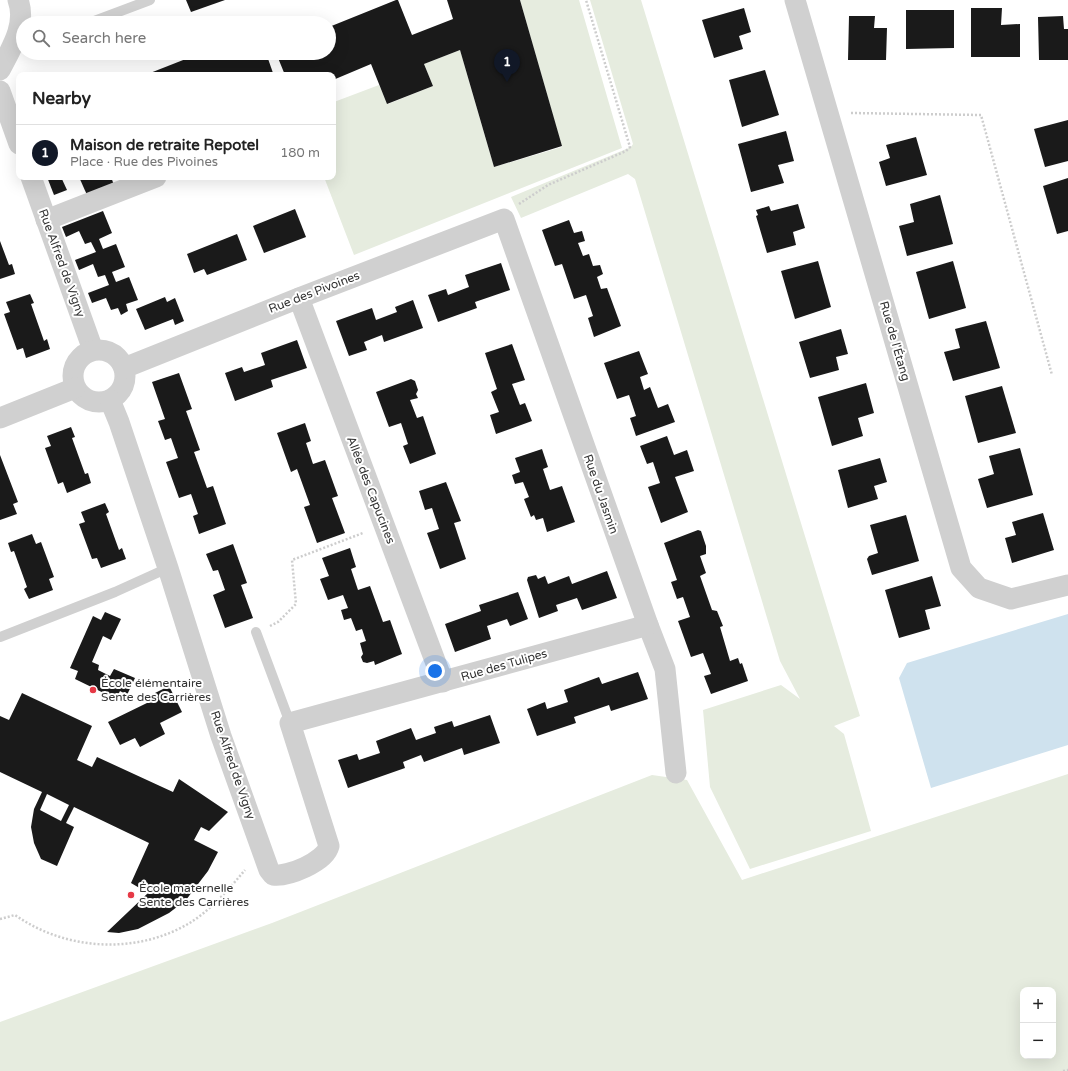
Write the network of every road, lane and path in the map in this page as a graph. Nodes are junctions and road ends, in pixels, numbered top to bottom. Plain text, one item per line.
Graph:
1 (18, 0) edge
2 (150, 0) edge
3 (586, 0) edge
4 (795, 0) edge
5 (21, 16) edge
6 (108, 16) edge
7 (16, 46) edge
8 (0, 70) edge
9 (0, 91) edge
10 (828, 113) junction
11 (16, 136) edge
12 (32, 180) edge
13 (148, 180) edge
14 (511, 213) junction
15 (46, 220) junction
16 (299, 298) junction
17 (93, 350) junction
18 (124, 368) junction
19 (1052, 375) dead end
20 (75, 388) junction
21 (110, 400) junction
22 (0, 418) edge
23 (384, 525) junction
24 (168, 568) junction
25 (1068, 585) edge
26 (648, 625) junction
27 (256, 632) joint
28 (0, 637) edge
29 (443, 682) junction
30 (290, 723) junction
31 (676, 773) dead end
32 (246, 862) dead end
33 (0, 919) edge
34 (1068, 1070) edge
35 (1064, 1071) edge

1 - 5 street
2 - 6 lane
3 - 14 path
4 - 10 street, Rue de l'Étang
7 - 8 street
9 - 11 street
10 - 19 path
10 - 25 street, Rue de l'Étang
12 - 15 street, Rue Alfred de Vigny
13 - 15 street
14 - 16 street, Rue des Pivoines
14 - 26 street, Rue du Jasmin
15 - 17 street, Rue Alfred de Vigny
16 - 18 street, Rue des Pivoines
16 - 23 street, Allée des Capucines
17 - 18 street
17 - 20 street
18 - 21 street
20 - 21 street
20 - 22 street
21 - 24 street, Rue Alfred de Vigny
23 - 27 path
23 - 29 street, Allée des Capucines
24 - 28 lane
24 - 30 street, Rue Alfred de Vigny
26 - 29 street, Rue des Tulipes
26 - 31 street, Rue du Jasmin
27 - 30 lane
29 - 30 street, Rue des Tulipes
32 - 33 path
34 - 35 path

